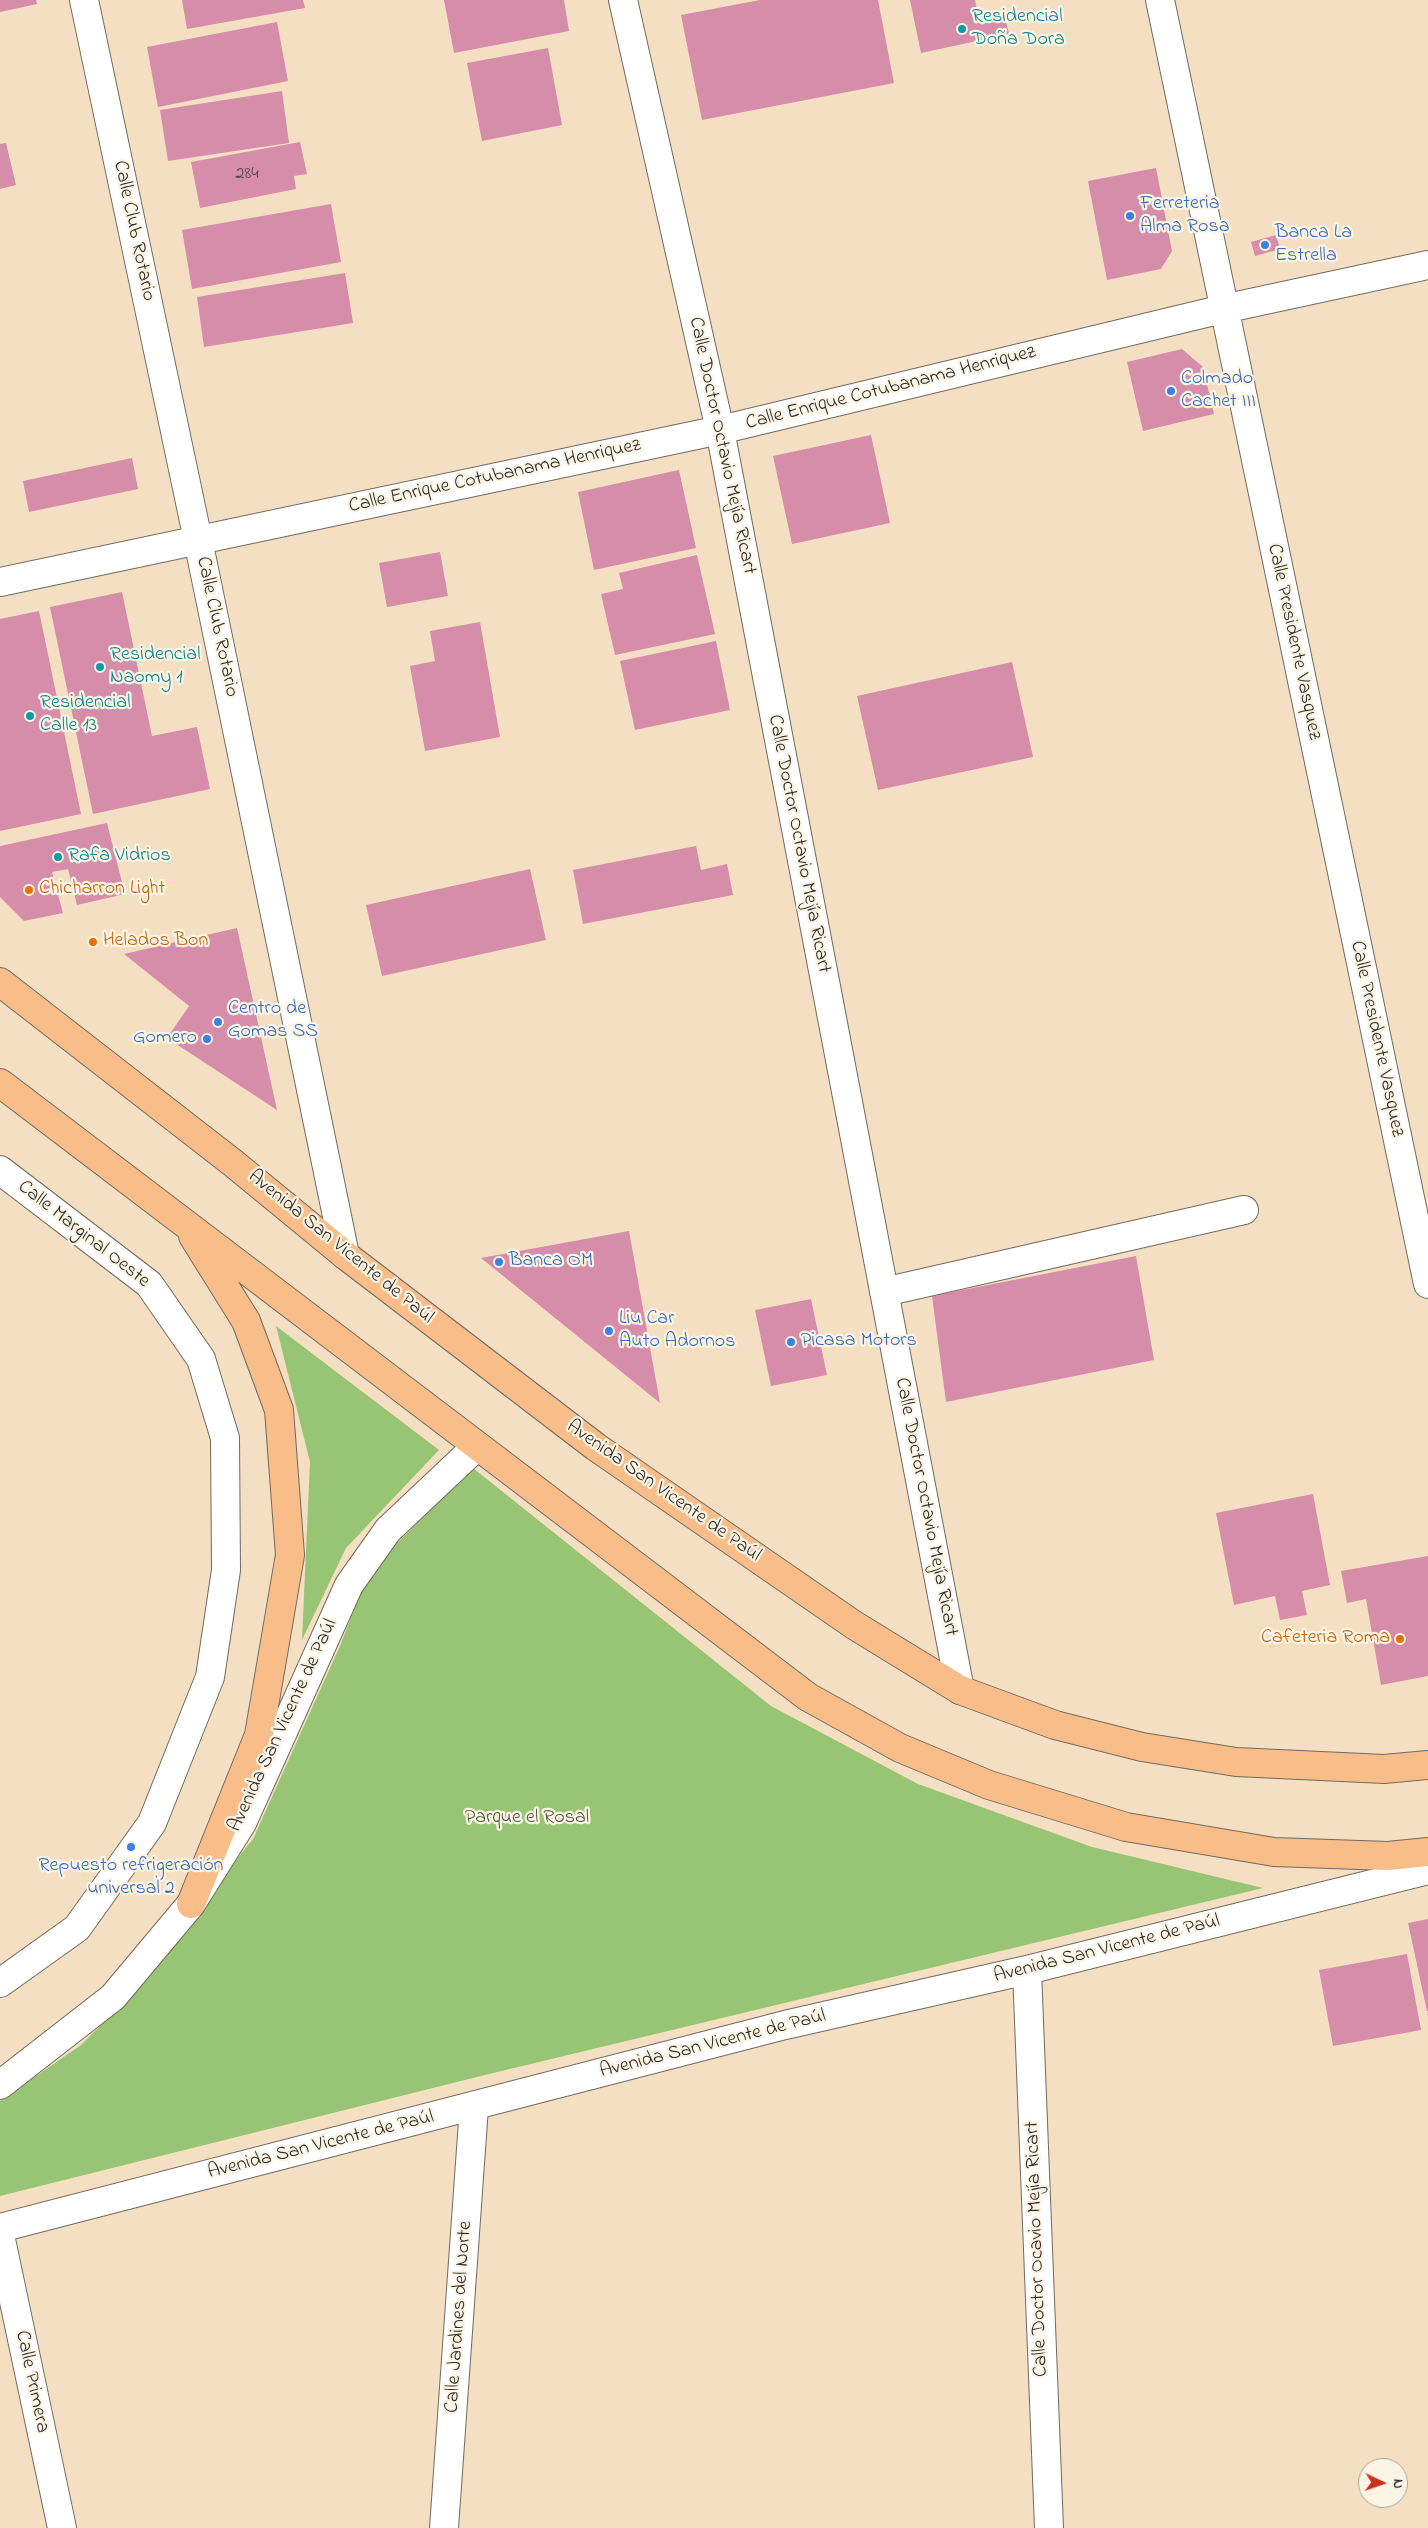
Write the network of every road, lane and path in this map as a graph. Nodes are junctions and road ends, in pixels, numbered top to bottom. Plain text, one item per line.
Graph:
1 (84, 0) edge
2 (623, 0) edge
3 (1160, 0) edge
4 (1428, 265) edge
5 (1223, 309) junction
6 (720, 430) junction
7 (198, 540) junction
8 (0, 582) edge
9 (0, 982) edge
10 (0, 1083) edge
11 (0, 1170) edge
12 (1244, 1210) dead end
13 (183, 1220) junction
14 (345, 1255) junction
15 (1428, 1284) edge
16 (884, 1292) junction
17 (477, 1446) junction
18 (960, 1690) junction
19 (1428, 1765) edge
20 (1428, 1852) edge
21 (1428, 1870) edge
22 (191, 1904) junction
23 (1027, 1970) junction
24 (0, 1983) edge
25 (0, 2085) edge
26 (474, 2107) junction
27 (0, 2228) edge
28 (0, 2235) edge
29 (62, 2528) edge
30 (444, 2528) edge
31 (1049, 2528) edge

1 - 7 street, Calle Club Rotario
2 - 6 street, Calle Doctor Octavio Mejía Ricart
3 - 5 street, Calle Presidente Vasquez
4 - 5 street, Calle Enrique Cotubanama Henriquez
5 - 6 street, Calle Enrique Cotubanama Henriquez
5 - 15 street, Calle Presidente Vasquez
6 - 7 street, Calle Enrique Cotubanama Henriquez
6 - 16 street, Calle Doctor Octavio Mejía Ricart
7 - 8 street, Calle Enrique Cotubanama Henriquez
7 - 14 street, Calle Club Rotario
9 - 14 main road, Avenida San Vicente de Paúl
10 - 13 main road
11 - 24 street, Calle Marginal Oeste
12 - 16 street
13 - 17 main road
13 - 22 main road
14 - 18 main road, Avenida San Vicente de Paúl
16 - 18 street, Calle Doctor Octavio Mejía Ricart
17 - 20 main road
17 - 22 street, Avenida San Vicente de Paúl
18 - 19 main road, Avenida San Vicente de Paúl
21 - 23 street, Avenida San Vicente de Paúl
22 - 25 street, Avenida San Vicente de Paúl
23 - 26 street, Avenida San Vicente de Paúl
23 - 31 street, Calle Doctor Ocavio Mejía Ricart
26 - 27 street, Avenida San Vicente de Paúl
26 - 30 street, Calle Jardines del Norte
28 - 29 street, Calle Primera

